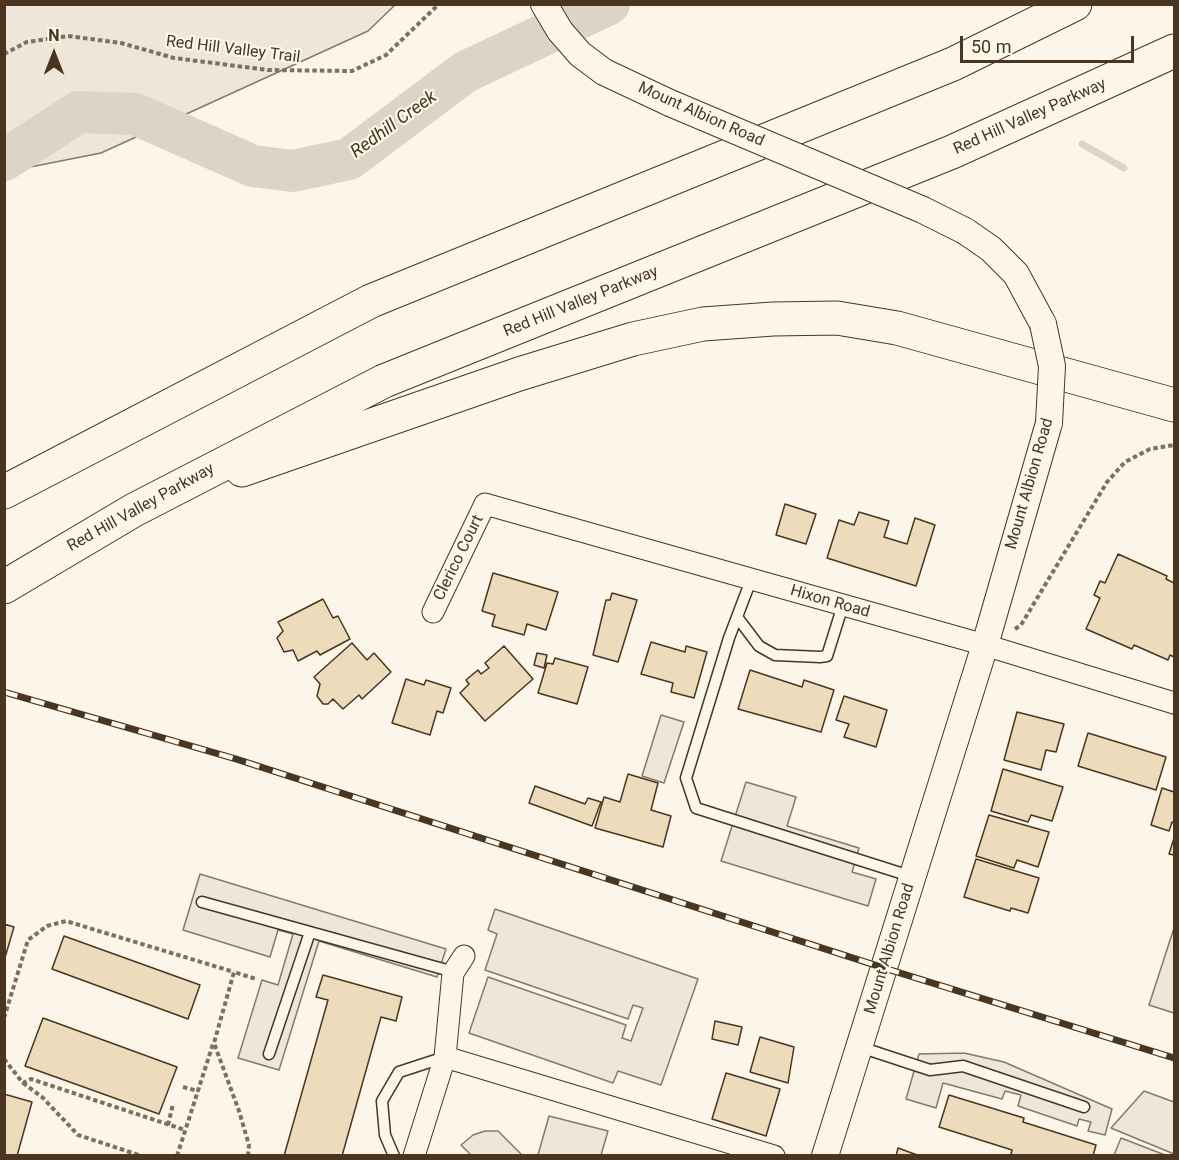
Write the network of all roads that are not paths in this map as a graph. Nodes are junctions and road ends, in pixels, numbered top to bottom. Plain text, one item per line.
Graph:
1 (544, 4) edge
2 (1075, 4) edge
3 (1174, 51) edge
4 (1174, 405) edge
5 (204, 473) junction
6 (4, 492) edge
7 (485, 504) joint
8 (751, 580) junction
9 (4, 587) edge
10 (843, 605) junction
11 (433, 612) dead end
12 (737, 617) junction
13 (985, 645) junction
14 (1174, 703) edge
15 (913, 877) junction
16 (202, 902) dead end
17 (310, 932) junction
18 (459, 964) joint
19 (860, 1046) junction
20 (269, 1054) dead end
21 (445, 1057) junction
22 (1084, 1107) dead end
23 (394, 1155) edge
24 (414, 1155) edge
25 (774, 1155) edge
26 (825, 1155) edge

1 - 13 street, Mount Albion Road, bridge
2 - 6 highway
3 - 5 highway, Red Hill Valley Parkway
4 - 5 highway
5 - 9 highway, Red Hill Valley Parkway
7 - 8 street, Hixon Road
7 - 11 street, Clerico Court
8 - 10 street, Hixon Road
8 - 12 lane
10 - 12 lane
10 - 13 street, Hixon Road
12 - 15 lane
13 - 14 street, Hixon Road
13 - 15 street, Mount Albion Road
15 - 19 street, Mount Albion Road
16 - 17 lane
17 - 18 lane
17 - 20 lane
18 - 21 street
19 - 22 lane
19 - 26 street, Mount Albion Road
21 - 23 lane
21 - 24 street
21 - 25 street

